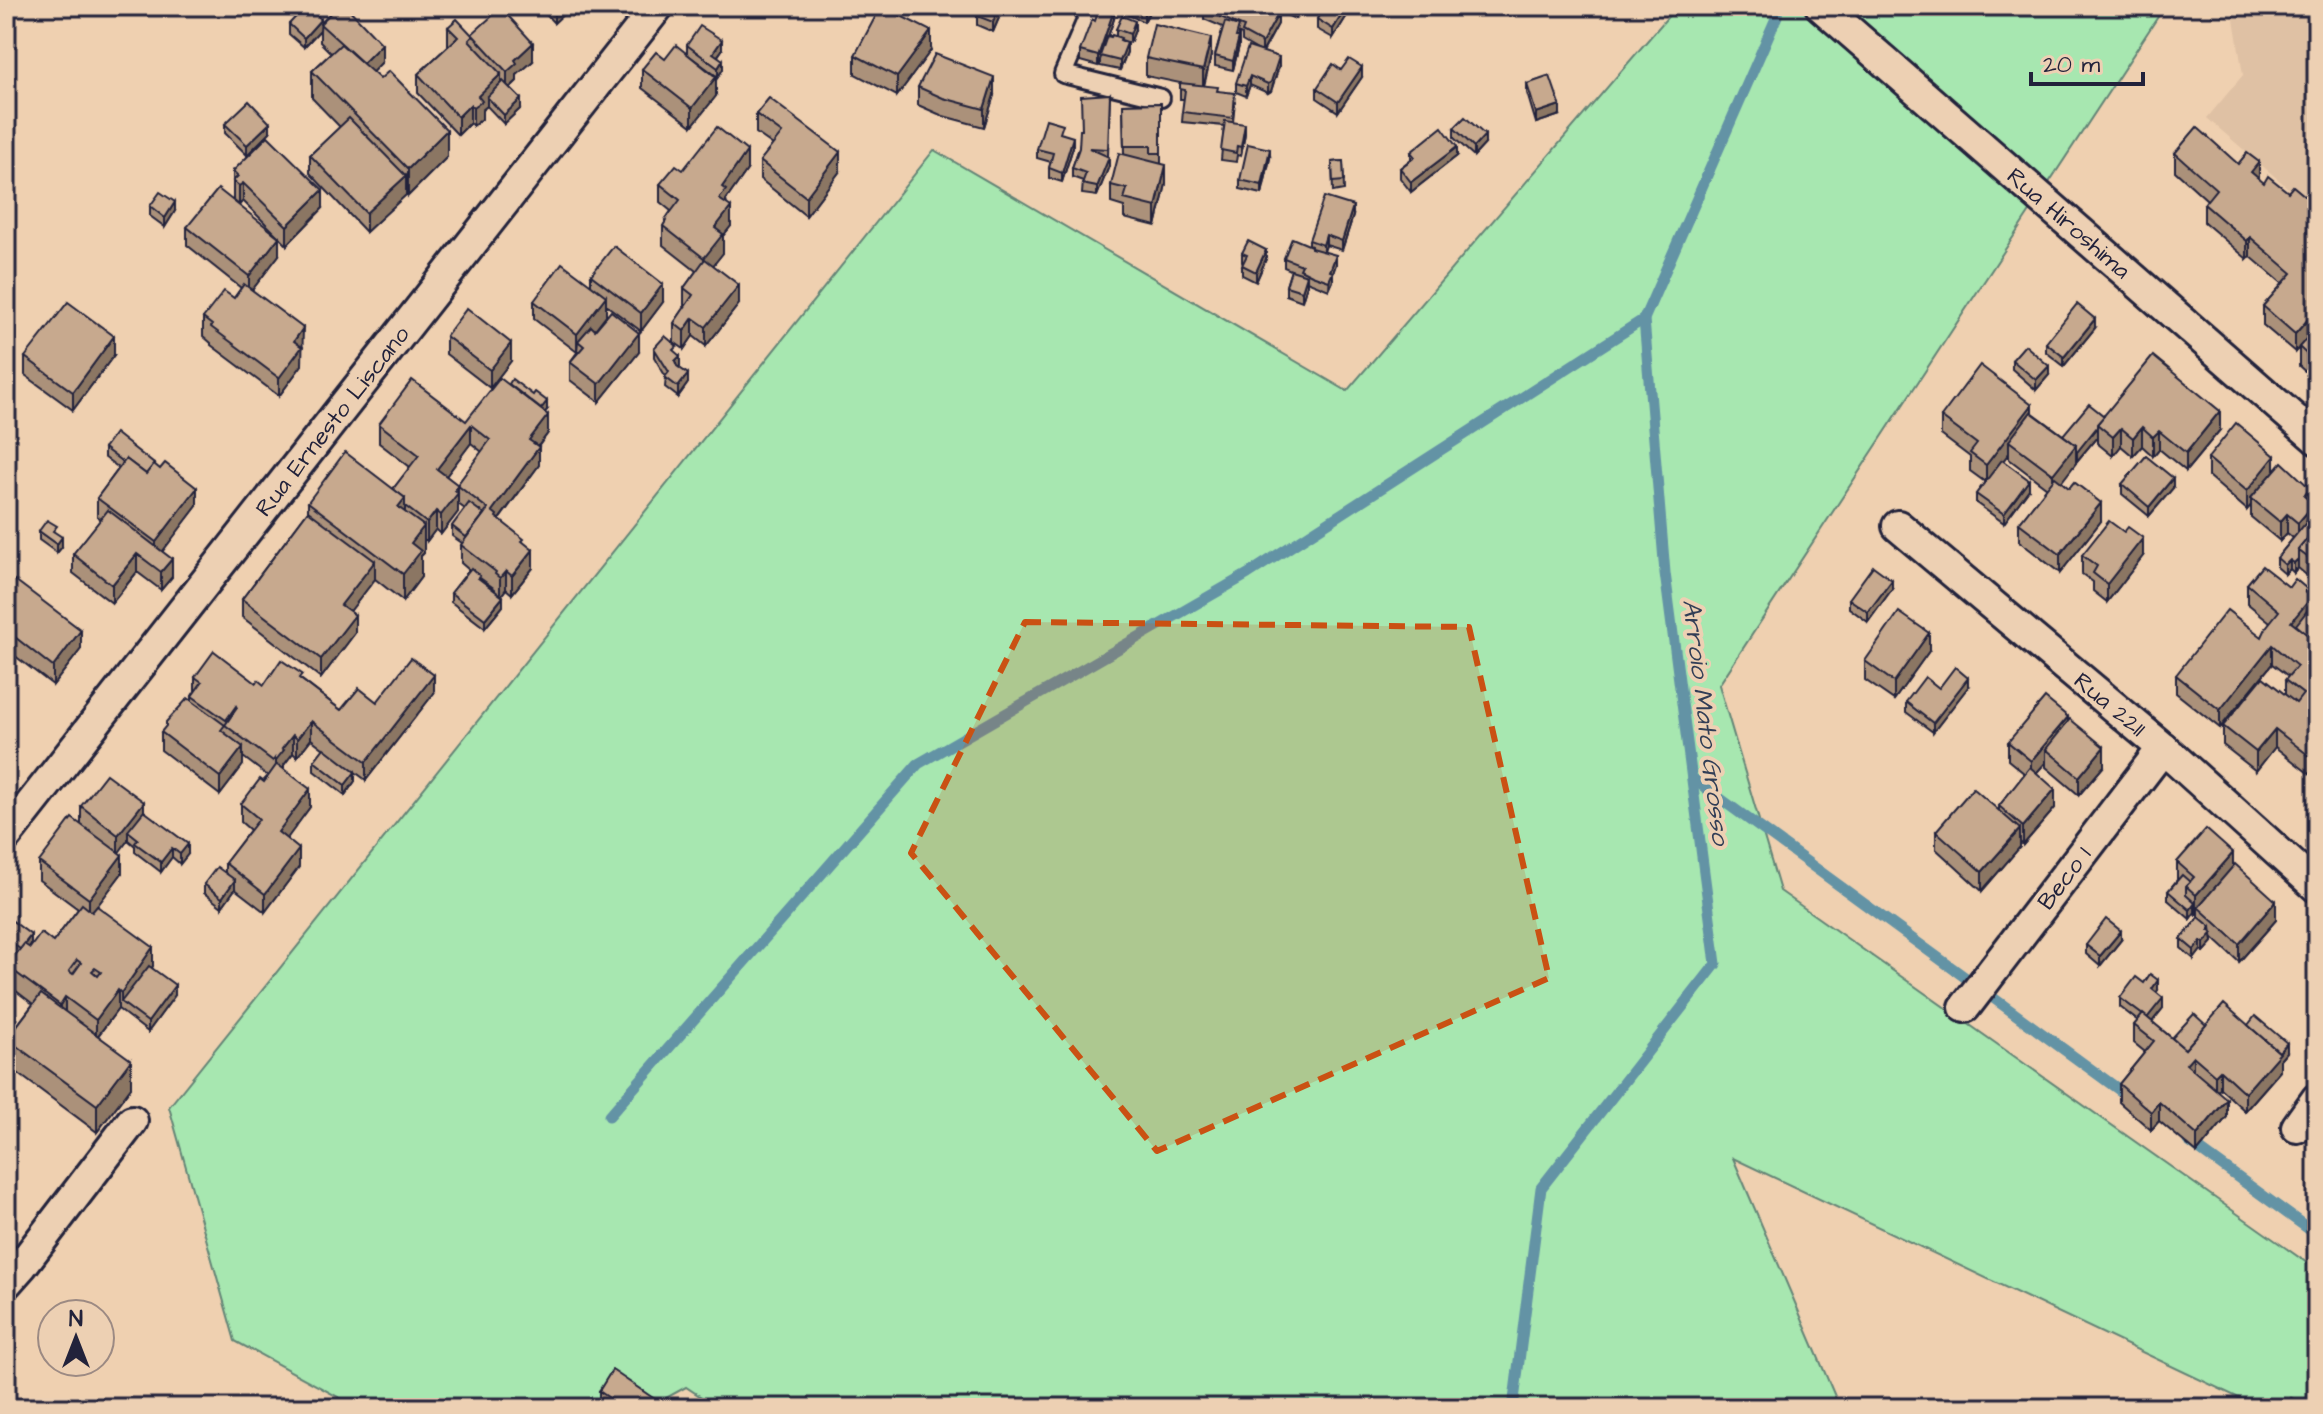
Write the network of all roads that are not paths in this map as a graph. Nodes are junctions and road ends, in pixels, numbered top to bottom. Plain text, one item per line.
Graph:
1 (658, 6) edge
2 (1092, 6) edge
3 (1821, 6) edge
4 (1161, 98) dead end
5 (2317, 439) edge
6 (1898, 526) dead end
7 (2163, 748) junction
8 (6, 836) edge
9 (2317, 887) edge
10 (1965, 1007) dead end
11 (2317, 1099) edge
12 (132, 1121) dead end
13 (2297, 1127) dead end
14 (6, 1283) edge

1 - 8 street, Rua Ernesto Liscano
2 - 4 lane
3 - 5 street, Rua Hiroshima
6 - 7 street, Rua 2211
7 - 9 street, Rua 2211
7 - 10 street, Beco 1
11 - 13 street
12 - 14 street

